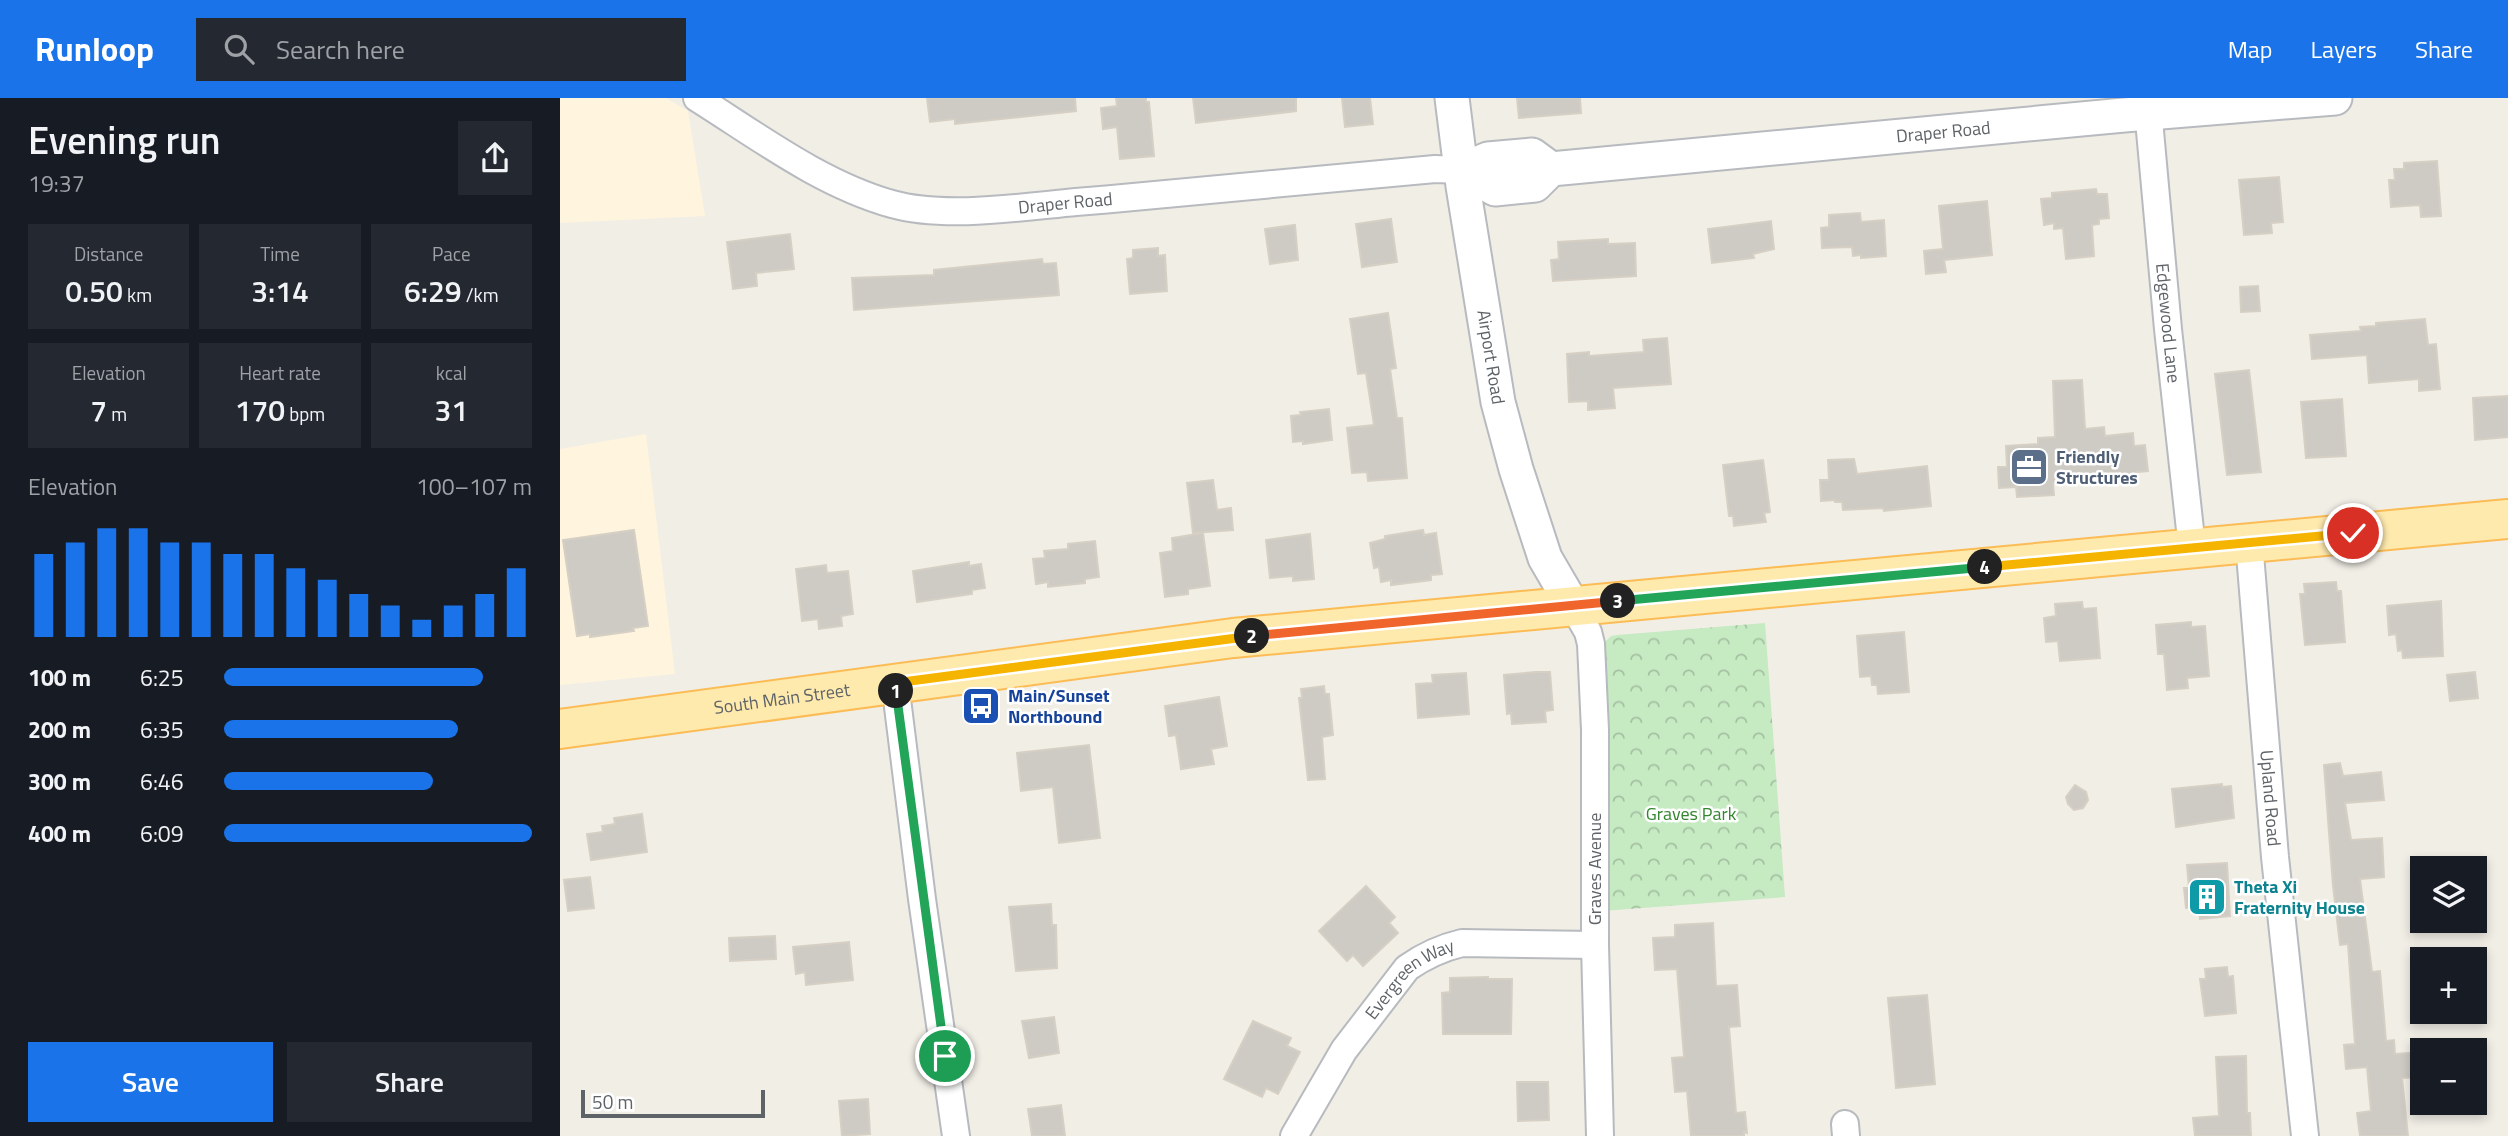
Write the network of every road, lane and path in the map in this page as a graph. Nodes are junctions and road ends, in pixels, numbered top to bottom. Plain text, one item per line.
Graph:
1 (697, 98) edge
2 (1452, 98) edge
3 (2335, 98) edge
4 (2147, 106) edge
5 (1462, 170) junction
6 (2508, 519) edge
7 (2249, 542) junction
8 (2192, 548) junction
9 (1573, 606) junction
10 (895, 683) junction
11 (560, 729) edge
12 (1595, 945) junction
13 (956, 1136) edge
14 (1294, 1136) edge
15 (1600, 1136) edge
16 (2305, 1136) edge

1 - 5 street, Draper Road
2 - 5 street, Airport Road
3 - 4 street, Draper Road
4 - 5 street, Draper Road
4 - 8 street, Edgewood Lane
5 - 9 street, Airport Road
6 - 7 main road, South Main Street
7 - 8 main road, South Main Street
7 - 16 street, Upland Road
8 - 9 main road, South Main Street
9 - 10 main road, South Main Street
9 - 12 street, Graves Avenue
10 - 11 main road, South Main Street
10 - 13 street
12 - 14 street, Evergreen Way
12 - 15 street, Graves Avenue

